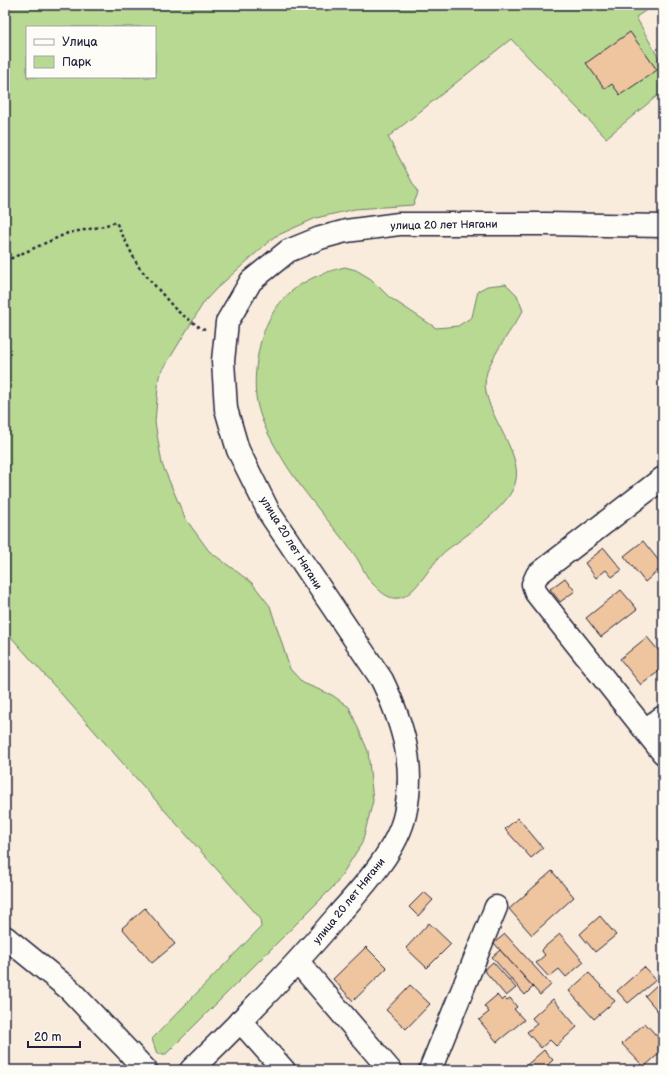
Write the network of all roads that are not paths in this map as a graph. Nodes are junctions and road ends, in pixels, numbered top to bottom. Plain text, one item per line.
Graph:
1 (663, 226) edge
2 (663, 478) edge
3 (663, 717) edge
4 (645, 730) junction
5 (663, 753) edge
6 (496, 906) dead end
7 (5, 936) edge
8 (298, 962) junction
9 (240, 1021) junction
10 (146, 1070) edge
11 (191, 1070) edge
12 (284, 1070) edge
13 (390, 1070) edge
14 (430, 1070) edge

1 - 8 street, улица 20 лет Нягани
2 - 4 street
3 - 4 street
4 - 5 street
6 - 14 street
7 - 10 street
8 - 9 street, улица 20 лет Нягани
8 - 13 street
9 - 11 street, улица 20 лет Нягани
9 - 12 street

